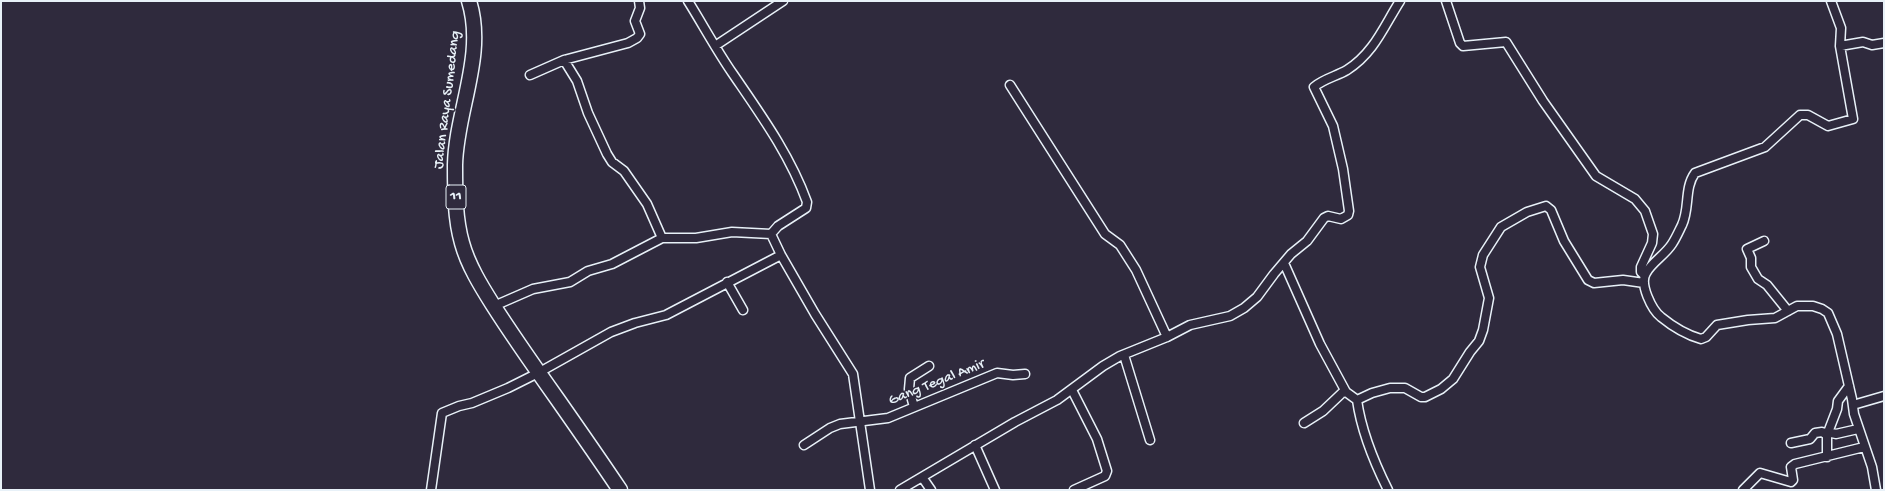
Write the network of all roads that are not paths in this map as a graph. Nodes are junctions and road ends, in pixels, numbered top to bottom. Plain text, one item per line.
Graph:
1 (469, 1) edge
2 (639, 1) edge
3 (688, 1) edge
4 (783, 1) edge
5 (1400, 1) edge
6 (1446, 1) edge
7 (1831, 1) edge
8 (1884, 43) edge
9 (715, 46) junction
10 (1840, 46) junction
11 (564, 60) junction
12 (530, 75) dead end
13 (1010, 85) dead end
14 (771, 234) junction
15 (662, 238) junction
16 (1764, 241) dead end
17 (781, 255) junction
18 (1284, 263) junction
19 (1644, 279) junction
20 (727, 282) junction
21 (494, 306) junction
22 (743, 310) dead end
23 (1788, 311) junction
24 (1167, 337) junction
25 (1124, 354) junction
26 (928, 366) dead end
27 (538, 373) junction
28 (1025, 374) dead end
29 (1849, 386) junction
30 (1072, 390) junction
31 (1346, 392) junction
32 (1884, 396) edge
33 (1357, 400) junction
34 (1853, 405) junction
35 (914, 408) junction
36 (860, 421) junction
37 (1304, 423) dead end
38 (1858, 429) junction
39 (1827, 434) junction
40 (1150, 440) dead end
41 (1791, 443) dead end
42 (975, 445) junction
43 (804, 446) dead end
44 (1864, 447) junction
45 (1827, 456) junction
46 (922, 477) junction
47 (431, 490) edge
48 (620, 490) edge
49 (870, 490) edge
50 (900, 490) edge
51 (932, 490) edge
52 (995, 490) edge
53 (1074, 490) edge
54 (1388, 490) edge
55 (1743, 490) edge
56 (1876, 490) edge

1 - 21 highway, Jalan Raya Sumedang / 11
2 - 11 street
3 - 9 street
4 - 9 street
5 - 18 street
6 - 19 street
7 - 10 street
8 - 10 street
9 - 14 street
10 - 19 street
11 - 12 street
11 - 15 street
13 - 24 street
14 - 15 street
14 - 17 street
15 - 21 street
16 - 23 street
17 - 20 street
17 - 36 street
18 - 24 street
18 - 31 street
19 - 23 street
19 - 33 street
20 - 22 street
20 - 27 street
21 - 27 highway, Jalan Raya Sumedang / 11
23 - 29 street
24 - 25 street
25 - 30 street
25 - 40 street
26 - 35 street
27 - 47 street
27 - 48 highway, 11
28 - 35 street, Gang Tegal Amir
29 - 34 street
29 - 39 street
30 - 42 street
30 - 53 street
31 - 33 street
31 - 37 street
32 - 34 street
33 - 54 street
34 - 38 street
35 - 36 street, Gang Tegal Amir
36 - 43 street, Gang Tegal Amir
36 - 49 street
38 - 39 street
38 - 44 street
39 - 41 street
39 - 45 street
42 - 46 street
42 - 52 street
44 - 45 street
44 - 56 street
45 - 55 street
46 - 50 street
46 - 51 street

